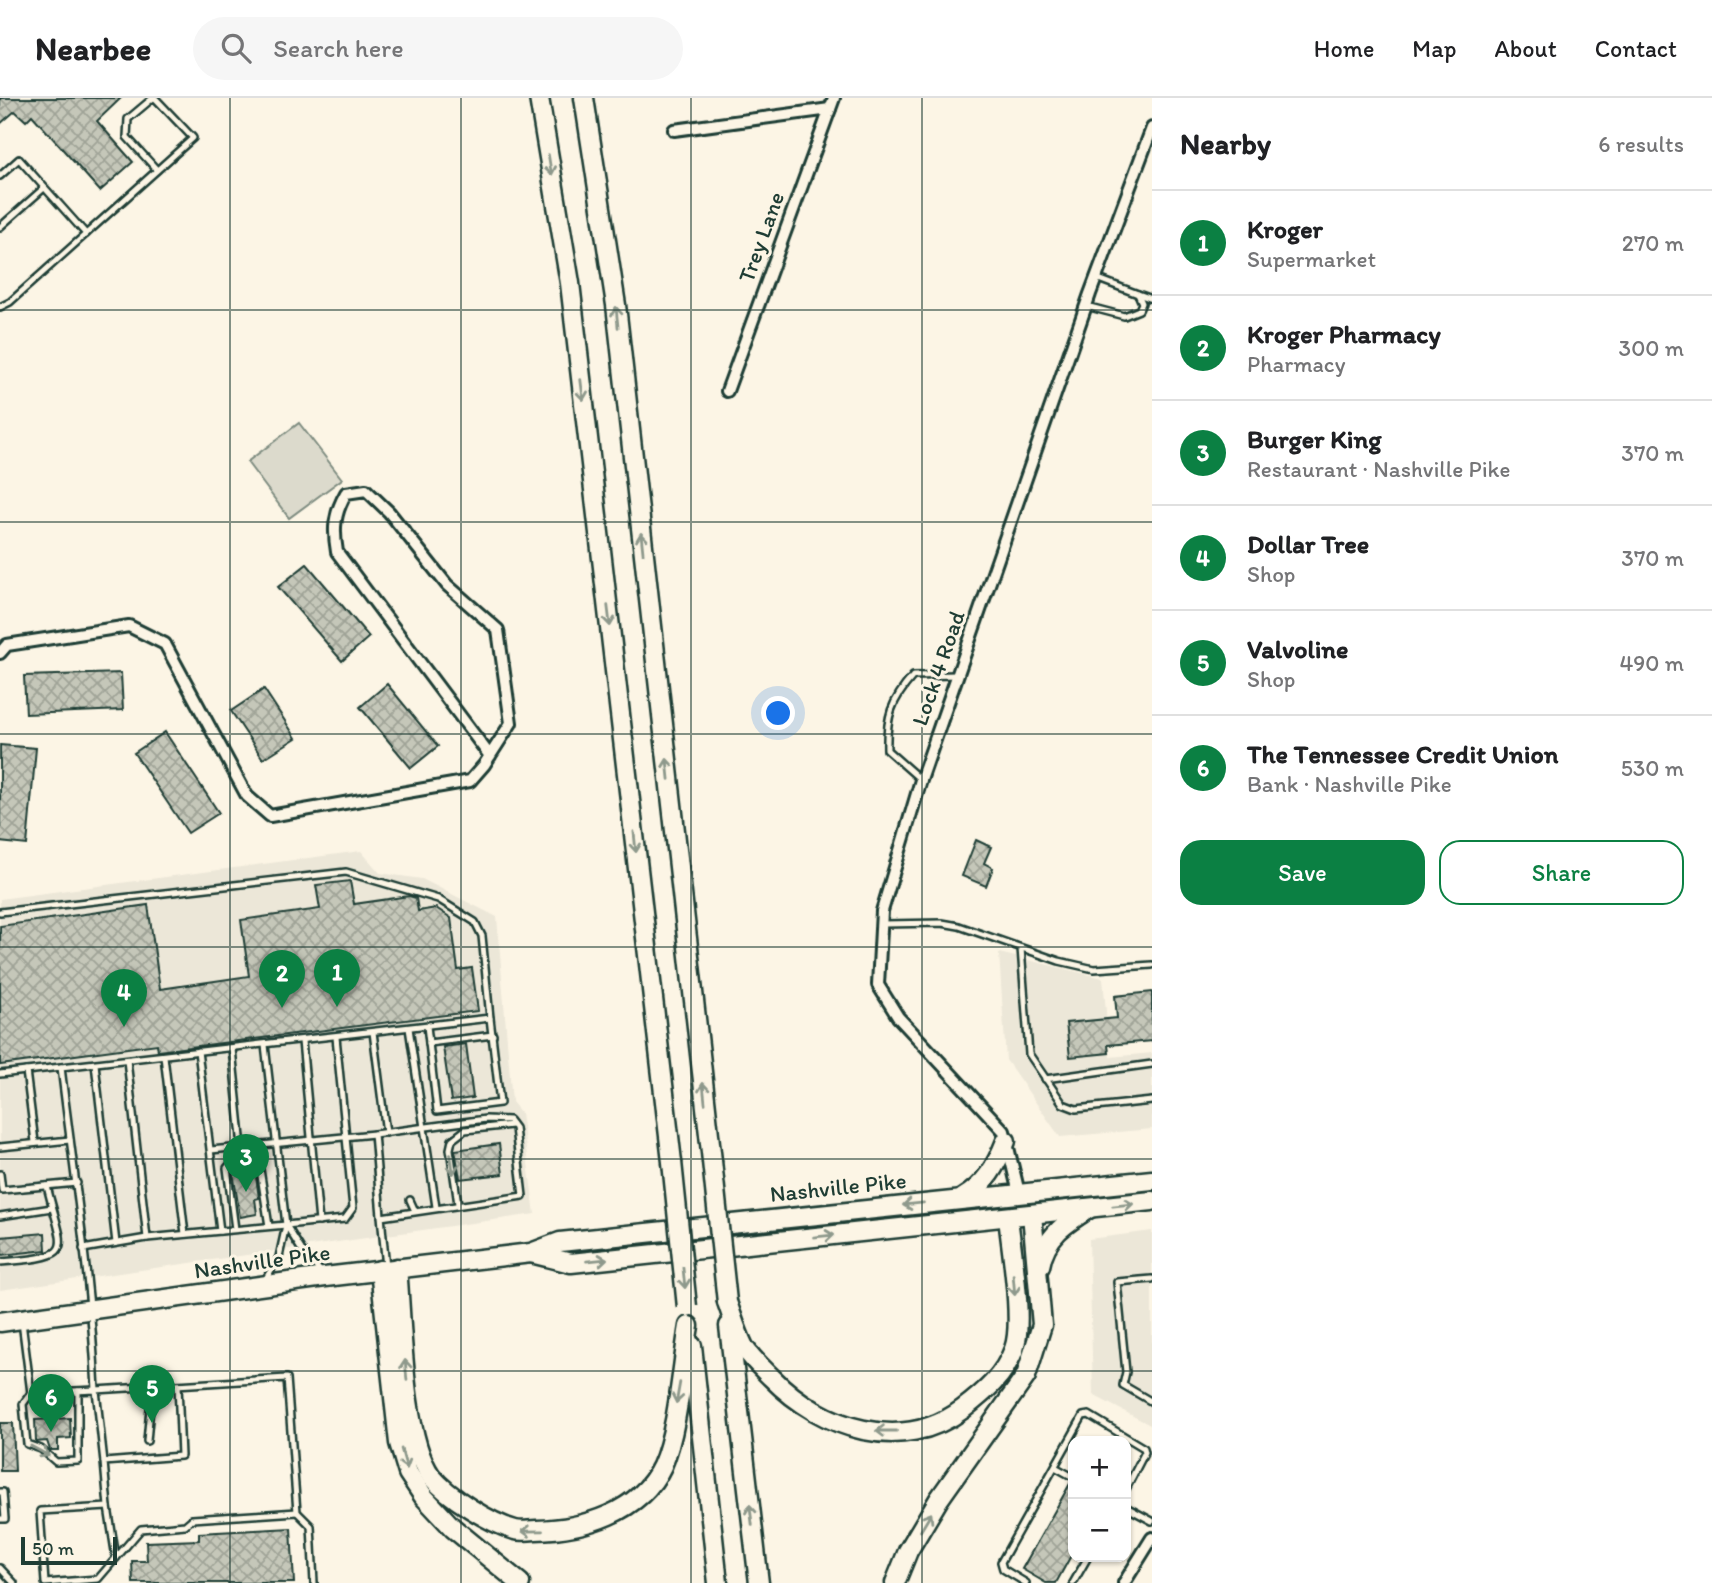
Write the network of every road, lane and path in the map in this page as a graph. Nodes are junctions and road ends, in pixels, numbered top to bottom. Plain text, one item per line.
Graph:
1 (154, 98) edge
2 (539, 98) edge
3 (584, 98) edge
4 (832, 103) edge
5 (1152, 128) edge
6 (674, 130) dead end
7 (157, 170) junction
8 (0, 176) edge
9 (44, 188) junction
10 (0, 227) edge
11 (86, 234) junction
12 (1097, 278) junction
13 (1138, 294) junction
14 (1152, 299) edge
15 (1, 304) edge
16 (1086, 306) junction
17 (727, 391) dead end
18 (0, 653) edge
19 (958, 675) junction
20 (490, 756) junction
21 (921, 780) junction
22 (0, 912) edge
23 (881, 924) junction
24 (1021, 948) junction
25 (1152, 965) edge
26 (490, 1018) junction
27 (427, 1026) junction
28 (409, 1028) junction
29 (373, 1032) junction
30 (493, 1035) junction
31 (335, 1037) junction
32 (303, 1041) junction
33 (429, 1043) junction
34 (265, 1045) junction
35 (232, 1049) junction
36 (198, 1051) junction
37 (164, 1056) junction
38 (127, 1060) junction
39 (95, 1064) junction
40 (1152, 1064) edge
41 (61, 1067) junction
42 (26, 1071) junction
43 (0, 1074) edge
44 (1045, 1079) junction
45 (434, 1085) junction
46 (417, 1087) junction
47 (1152, 1101) edge
48 (484, 1105) junction
49 (486, 1119) junction
50 (512, 1125) junction
51 (423, 1129) junction
52 (386, 1133) junction
53 (374, 1134) junction
54 (346, 1138) junction
55 (70, 1140) junction
56 (312, 1141) junction
57 (1006, 1141) junction
58 (35, 1142) junction
59 (278, 1144) junction
60 (0, 1147) edge
61 (242, 1147) junction
62 (211, 1150) junction
63 (0, 1174) edge
64 (1152, 1180) edge
65 (78, 1183) junction
66 (47, 1186) junction
67 (1, 1191) edge
68 (1019, 1193) junction
69 (962, 1199) junction
70 (410, 1200) dead end
71 (1152, 1201) edge
72 (458, 1204) junction
73 (436, 1207) junction
74 (52, 1208) junction
75 (1090, 1208) junction
76 (415, 1211) junction
77 (1032, 1214) junction
78 (0, 1216) edge
79 (381, 1217) junction
80 (1008, 1217) junction
81 (319, 1222) junction
82 (286, 1225) junction
83 (269, 1226) junction
84 (235, 1230) junction
85 (220, 1231) junction
86 (185, 1234) junction
87 (148, 1238) junction
88 (117, 1243) junction
89 (83, 1249) junction
90 (531, 1253) junction
91 (0, 1262) edge
92 (388, 1269) junction
93 (325, 1277) junction
94 (1152, 1279) edge
95 (1038, 1280) junction
96 (262, 1286) junction
97 (727, 1302) junction
98 (92, 1309) junction
99 (22, 1319) junction
100 (0, 1322) edge
101 (689, 1326) junction
102 (178, 1385) junction
103 (152, 1387) junction
104 (96, 1390) junction
105 (78, 1391) junction
106 (31, 1393) junction
107 (1152, 1402) edge
108 (1072, 1436) edge
109 (1124, 1436) edge
110 (1131, 1440) edge
111 (147, 1441) dead end
112 (1068, 1443) edge
113 (104, 1462) junction
114 (1055, 1467) junction
115 (1068, 1475) edge
116 (1131, 1479) edge
117 (0, 1492) edge
118 (108, 1507) junction
119 (1131, 1510) edge
120 (297, 1512) junction
121 (0, 1519) edge
122 (1152, 1521) edge
123 (1152, 1538) edge
124 (116, 1558) junction
125 (1085, 1562) edge
126 (0, 1568) edge
127 (14, 1583) edge
128 (44, 1583) edge
129 (314, 1583) edge
130 (520, 1583) edge
131 (718, 1583) edge
132 (759, 1583) edge
133 (895, 1583) edge
134 (1026, 1583) edge
135 (1073, 1583) edge
136 (1124, 1583) edge

1 - 7 lane
1 - 7 lane
2 -> 101 main road, bridge
97 -> 3 main road, bridge
4 - 6 street
4 - 17 street, Trey Lane
5 - 12 street, Lock 4 Road
7 - 11 lane
8 - 9 lane
9 - 10 lane
9 - 11 lane
11 - 15 lane
12 - 13 lane
12 - 16 street, Lock 4 Road
13 - 14 lane
13 - 16 lane
16 - 19 street, Lock 4 Road
18 - 20 street
19 - 21 street, Lock 4 Road
19 - 21 lane
20 - 20 street
21 - 23 street, Lock 4 Road
22 - 26 lane
23 - 24 lane
23 - 57 street, Lock 4 Road
24 - 25 lane
24 - 44 lane
26 - 27 lane
26 - 30 lane
27 - 28 lane
27 - 33 lane
28 - 29 lane
28 - 46 lane
29 - 31 lane
29 - 52 lane
30 - 33 lane
30 - 48 lane
31 - 32 lane
31 - 54 lane
32 - 34 lane
32 - 56 lane
33 - 45 lane
34 - 35 lane
34 - 59 lane
35 - 36 lane
35 - 61 lane
36 - 37 lane
36 - 62 lane
37 - 38 lane
37 - 86 lane
38 - 39 lane
38 - 87 lane
39 - 41 lane
39 - 88 lane
40 - 44 lane
41 - 42 lane
41 - 55 lane
42 - 43 lane
42 - 58 lane
44 - 47 lane
45 - 46 lane
45 - 48 lane
46 - 51 lane
48 - 49 lane
49 - 50 lane
49 - 51 lane
50 -> 72 lane
50 - 72 lane
51 - 52 lane
51 - 73 lane
52 - 53 lane
53 - 54 lane
53 - 79 lane
54 - 56 lane
54 - 81 lane
55 - 58 lane
55 - 65 lane
56 - 59 lane
56 - 81 lane
57 - 68 street, Lock 4 Road
57 - 69 main road
58 - 60 lane
59 - 61 lane
59 - 82 lane
61 - 62 lane
62 - 85 lane
63 - 67 lane
64 - 68 main road, Nashville Pike
65 - 66 lane
65 - 89 lane
66 - 67 lane
66 - 74 lane
68 - 69 main road, Nashville Pike
68 - 77 main road
68 - 80 main road
69 -> 90 main road, Nashville Pike
70 - 76 lane
75 -> 71 main road, Nashville Pike
72 - 73 lane
73 - 76 lane
74 - 78 lane
74 - 91 lane
75 - 77 main road, Nashville Pike
75 - 95 main road
76 - 79 lane
77 - 80 main road, Nashville Pike
77 - 95 main road
79 - 92 lane
90 -> 80 main road, Nashville Pike
80 -> 97 main road
81 - 82 lane
82 - 83 lane
82 - 93 lane
82 - 96 lane
83 - 84 lane
83 - 84 lane
84 - 85 lane
85 - 86 lane
86 - 87 lane
87 - 88 lane
88 - 89 lane
89 - 98 lane
90 - 92 main road, Nashville Pike
92 - 93 main road, Nashville Pike
101 -> 92 main road
92 -> 130 main road
93 - 96 main road, Nashville Pike
94 - 107 lane
133 -> 95 main road
96 - 98 main road, Nashville Pike
132 -> 97 main road
98 - 99 main road, Nashville Pike
98 - 104 lane
99 - 100 main road, Nashville Pike
99 - 106 lane
101 - 131 main road
102 - 103 lane
102 - 113 lane
102 - 120 lane
103 - 104 lane
103 - 111 lane
104 - 105 lane
104 - 113 lane
105 - 106 lane
106 -> 105 lane
108 - 109 lane
110 - 116 lane
112 - 114 lane
113 - 118 lane
114 - 115 lane
114 - 134 lane
117 - 121 lane
118 - 124 lane
118 - 128 lane
119 - 122 lane
120 - 124 lane
120 - 129 lane
123 - 136 street
124 - 128 lane
125 - 135 lane
126 - 127 lane

